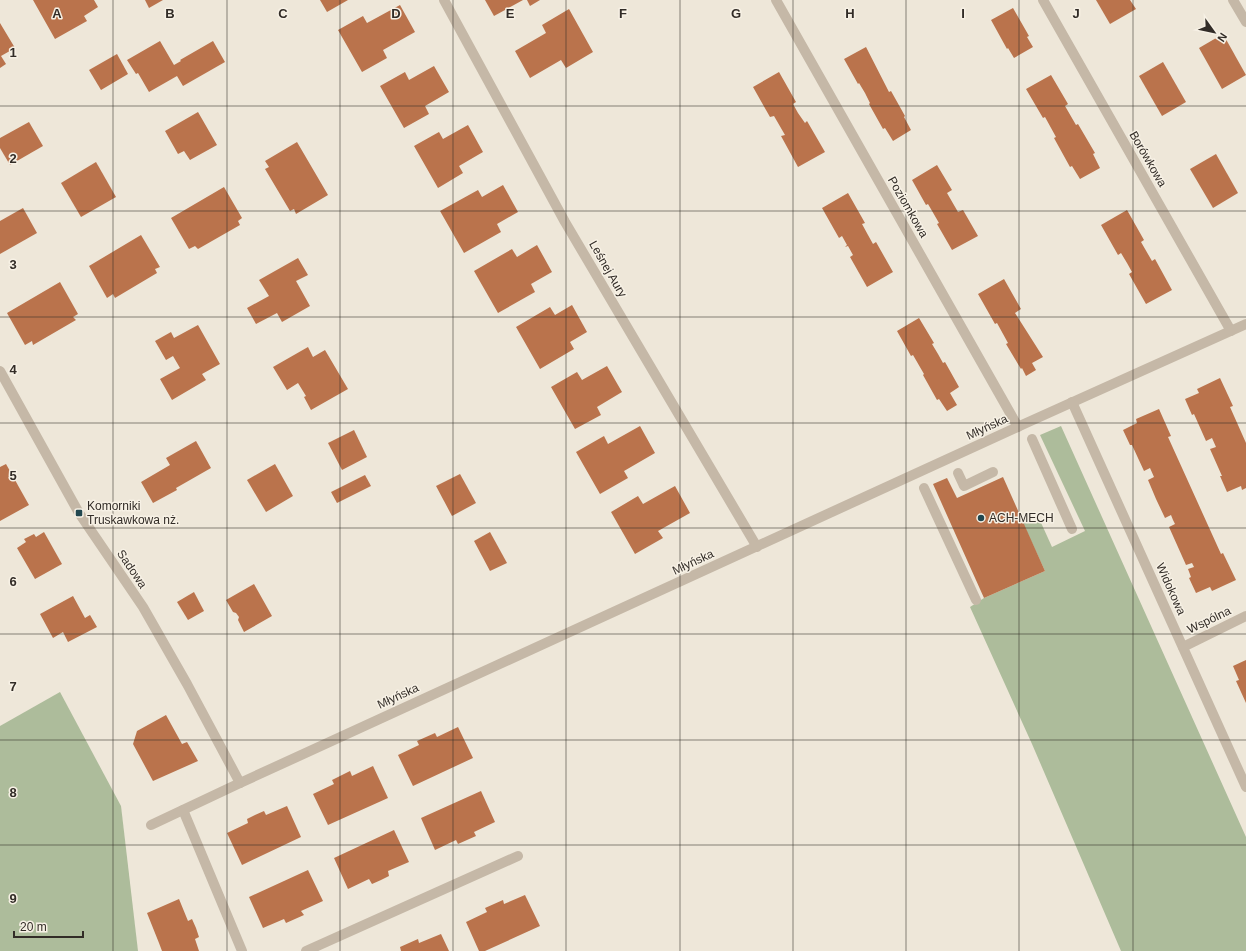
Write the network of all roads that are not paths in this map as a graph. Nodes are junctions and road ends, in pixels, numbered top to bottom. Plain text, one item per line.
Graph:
1 (444, 0) edge
2 (776, 0) edge
3 (1043, 0) edge
4 (1233, 0) edge
5 (1246, 22) edge
6 (1246, 324) edge
7 (1231, 331) junction
8 (0, 371) edge
9 (1072, 402) junction
10 (1018, 427) junction
11 (1032, 439) dead end
12 (993, 472) dead end
13 (958, 473) dead end
14 (924, 488) dead end
15 (1072, 529) dead end
16 (757, 547) junction
17 (976, 600) dead end
18 (1246, 616) edge
19 (1183, 647) junction
20 (240, 783) junction
21 (1246, 787) edge
22 (183, 810) junction
23 (152, 824) dead end
24 (518, 856) dead end
25 (242, 951) edge
26 (306, 951) edge

1 - 16 street, Leśnej Aury
2 - 10 street, Poziomkowa
3 - 7 street, Borówkowa
4 - 5 street
6 - 7 street, Młyńska
7 - 9 street, Młyńska
8 - 20 street, Sadowa
9 - 10 street, Młyńska
9 - 19 street, Widokowa
10 - 16 street, Młyńska
11 - 15 street
12 - 13 street
14 - 17 street
16 - 20 street, Młyńska
18 - 19 street, Wspólna
19 - 21 street, Widokowa
20 - 22 street, Młyńska
22 - 23 street, Młyńska
22 - 25 street
24 - 26 street

